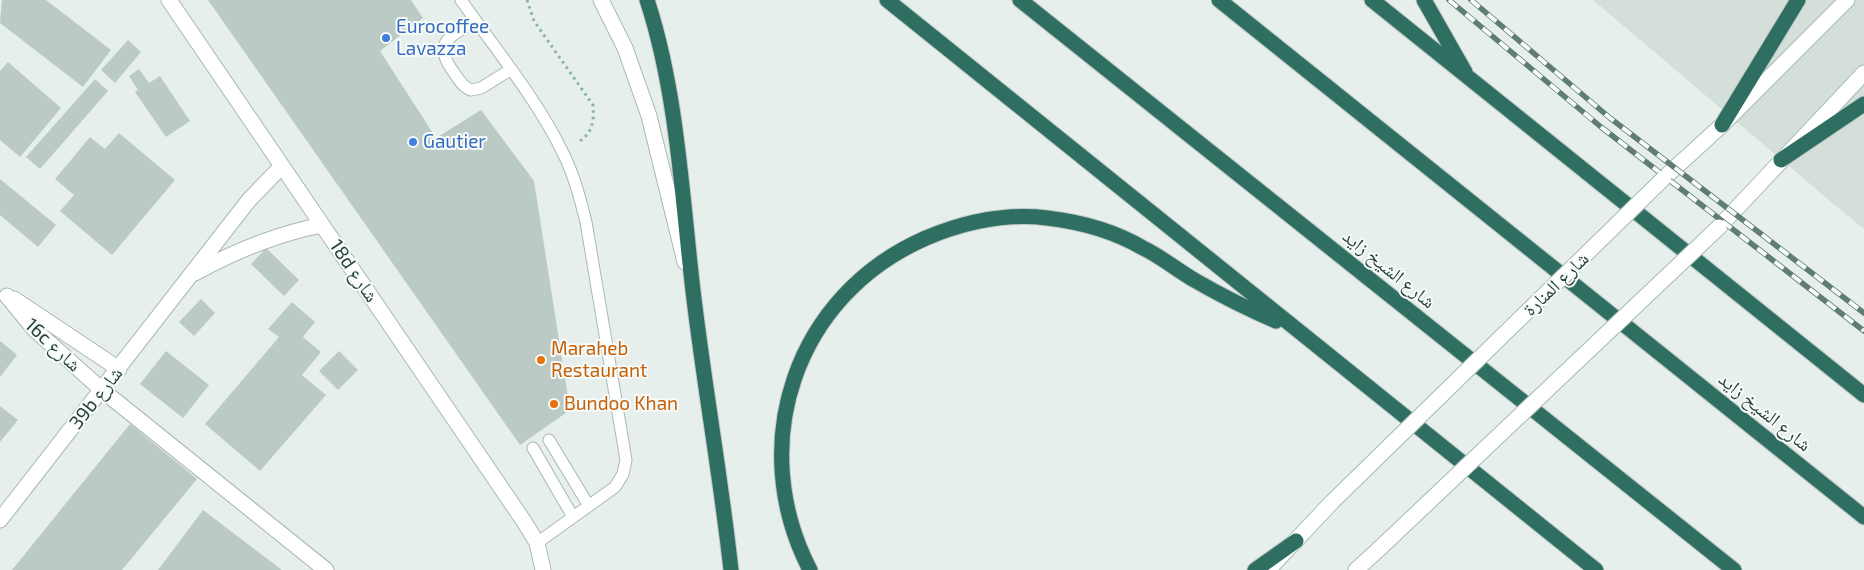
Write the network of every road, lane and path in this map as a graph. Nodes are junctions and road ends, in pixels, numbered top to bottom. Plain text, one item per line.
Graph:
1 (169, 0) edge
2 (461, 0) edge
3 (527, 0) edge
4 (601, 0) edge
5 (647, 0) edge
6 (887, 0) edge
7 (1020, 0) edge
8 (1219, 0) edge
9 (1372, 0) edge
10 (1424, 0) edge
11 (1798, 0) edge
12 (1847, 0) edge
13 (475, 21) junction
14 (510, 70) junction
15 (1864, 73) edge
16 (1470, 79) junction
17 (1864, 104) edge
18 (1722, 125) junction
19 (563, 153) junction
20 (1781, 160) junction
21 (282, 166) junction
22 (322, 225) junction
23 (192, 274) junction
24 (4, 293) edge
25 (694, 303) junction
26 (1293, 328) junction
27 (119, 369) junction
28 (102, 390) junction
29 (1864, 395) edge
30 (549, 440) dead end
31 (534, 448) dead end
32 (589, 506) junction
33 (573, 517) junction
34 (1864, 517) edge
35 (0, 520) edge
36 (1296, 541) junction
37 (537, 543) junction
38 (1572, 551) junction
39 (326, 570) edge
40 (543, 570) edge
41 (731, 570) edge
42 (810, 570) edge
43 (1255, 570) edge
44 (1268, 570) edge
45 (1356, 570) edge
46 (1587, 570) edge
47 (1596, 570) edge
48 (1734, 570) edge

1 - 21 street, 18d شارع
2 - 13 lane
3 - 19 path
4 - 25 street
5 - 25 highway
6 - 26 highway
7 - 48 highway, شارع الشيخ زايد
8 - 34 highway, شارع الشيخ زايد
9 - 16 highway
10 - 16 highway
11 - 18 highway
12 - 18 street, شارع المنارة
13 - 14 lane
13 - 14 lane
14 - 19 lane
15 - 20 street
16 - 29 highway
17 - 20 highway
18 - 36 street, شارع المنارة, bridge
19 - 32 lane
20 - 45 street, bridge
21 - 22 street, 18d شارع
21 - 23 street, 39b شارع
22 - 23 street, 39b شارع
22 - 37 street, 18d شارع
23 - 27 street, 39b شارع
24 - 27 street, 16c شارع
24 - 28 street, 16c شارع
25 - 41 highway
26 - 38 highway
26 - 42 highway
27 - 28 street, 39b شارع
28 - 35 street, 39b شارع
28 - 39 street, 16c شارع
30 - 32 lane
31 - 33 lane
32 - 33 lane
33 - 37 lane
36 - 43 highway
36 - 44 street, شارع المنارة
37 - 40 street
38 - 46 highway
38 - 47 highway

